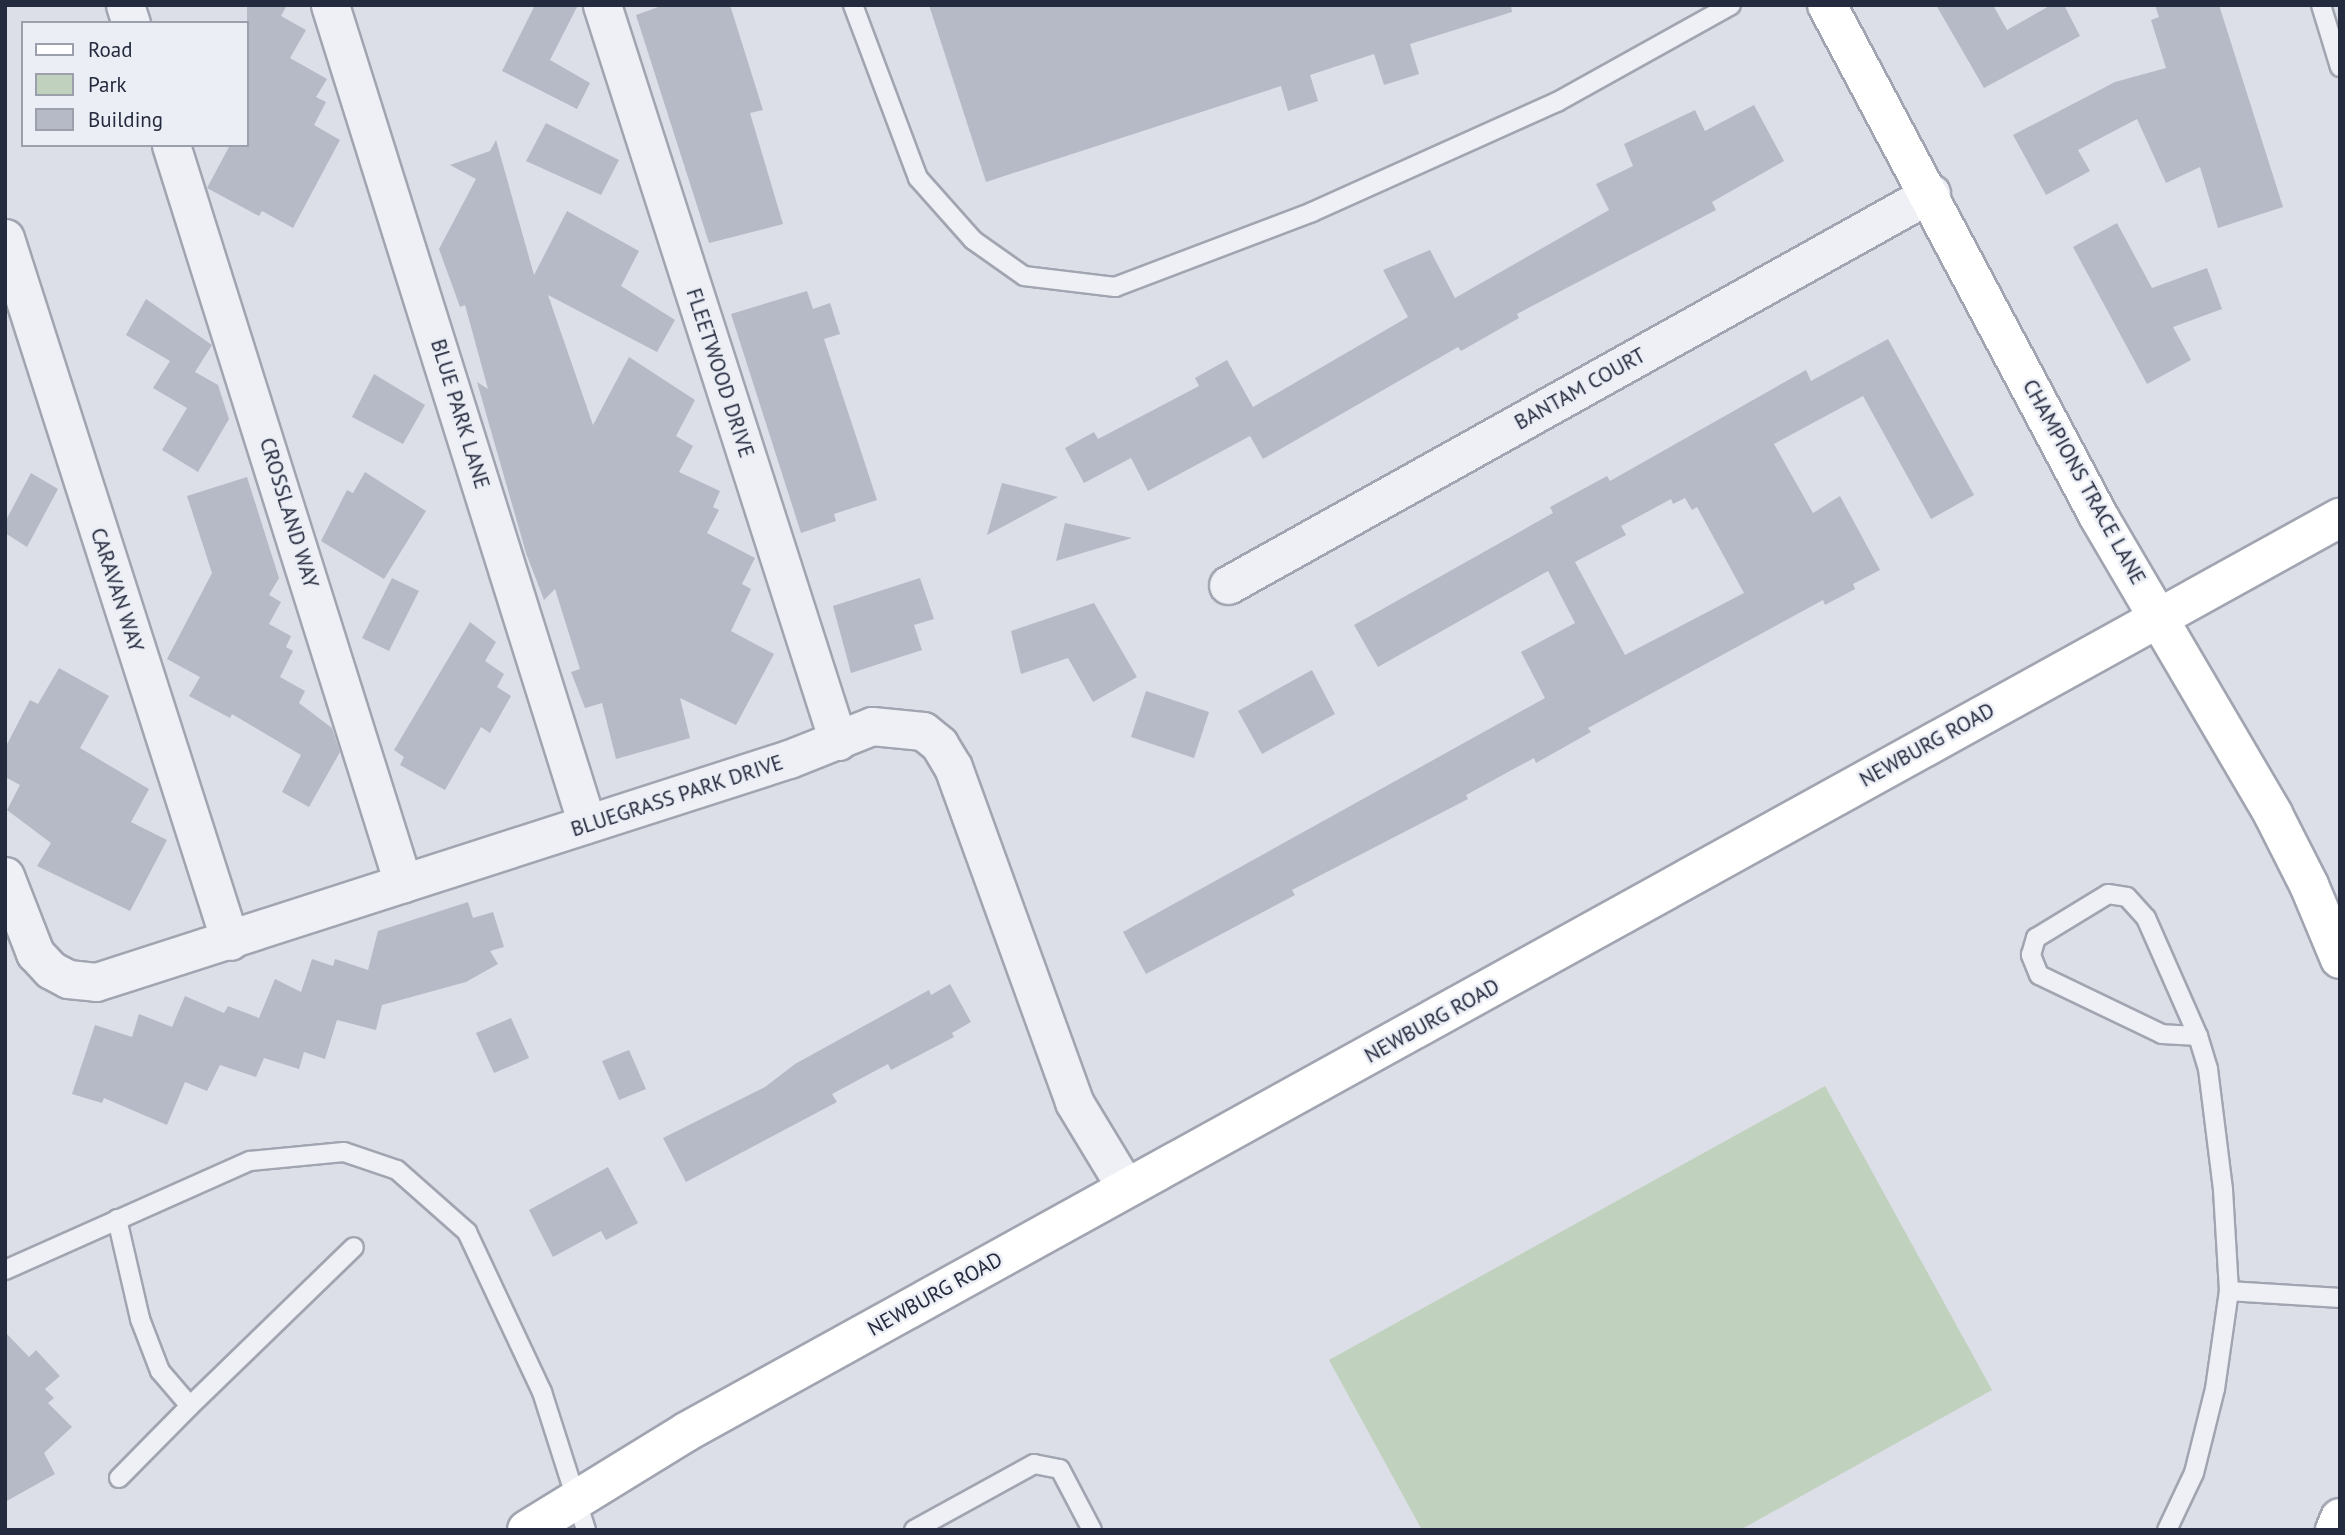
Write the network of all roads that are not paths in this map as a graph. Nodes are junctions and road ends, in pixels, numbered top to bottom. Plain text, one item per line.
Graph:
1 (330, 5) edge
2 (601, 5) edge
3 (853, 5) edge
4 (1731, 5) edge
5 (1827, 5) edge
6 (2321, 5) edge
7 (2340, 67) edge
8 (172, 147) edge
9 (1931, 193) junction
10 (5, 238) edge
11 (2340, 518) edge
12 (1228, 584) dead end
13 (2158, 616) junction
14 (838, 741) junction
15 (587, 824) junction
16 (5, 876) edge
17 (403, 883) junction
18 (230, 941) junction
19 (2340, 959) edge
20 (2198, 1036) junction
21 (1126, 1188) junction
22 (117, 1219) junction
23 (354, 1247) dead end
24 (5, 1270) edge
25 (2229, 1291) junction
26 (2340, 1298) edge
27 (191, 1406) junction
28 (119, 1478) dead end
29 (581, 1515) edge
30 (2340, 1518) edge
31 (527, 1530) edge
32 (914, 1530) edge
33 (1092, 1530) edge
34 (2167, 1530) edge
35 (2335, 1530) edge

1 - 15 street, BLUE PARK LANE
2 - 14 street, FLEETWOOD DRIVE
3 - 4 lane
5 - 9 main road, CHAMPIONS TRACE LANE
6 - 7 lane
8 - 17 street, CROSSLAND WAY
9 - 12 street, BANTAM COURT
9 - 13 main road, CHAMPIONS TRACE LANE
10 - 18 street, CARAVAN WAY
11 - 13 main road, NEWBURG ROAD
13 - 19 main road, CHAMPIONS TRACE LANE
13 - 21 main road, NEWBURG ROAD
14 - 15 street, BLUEGRASS PARK DRIVE
14 - 21 street, BLUEGRASS PARK DRIVE
15 - 17 street, BLUEGRASS PARK DRIVE
16 - 18 street, BLUEGRASS PARK DRIVE
17 - 18 street, BLUEGRASS PARK DRIVE
20 - 20 lane
20 - 25 lane
21 - 29 main road, NEWBURG ROAD
22 - 24 lane
22 - 27 lane
22 - 29 lane
23 - 27 lane
25 - 26 lane
25 - 34 lane
27 - 28 lane
29 - 31 main road, NEWBURG ROAD
30 - 35 main road
32 - 33 lane

